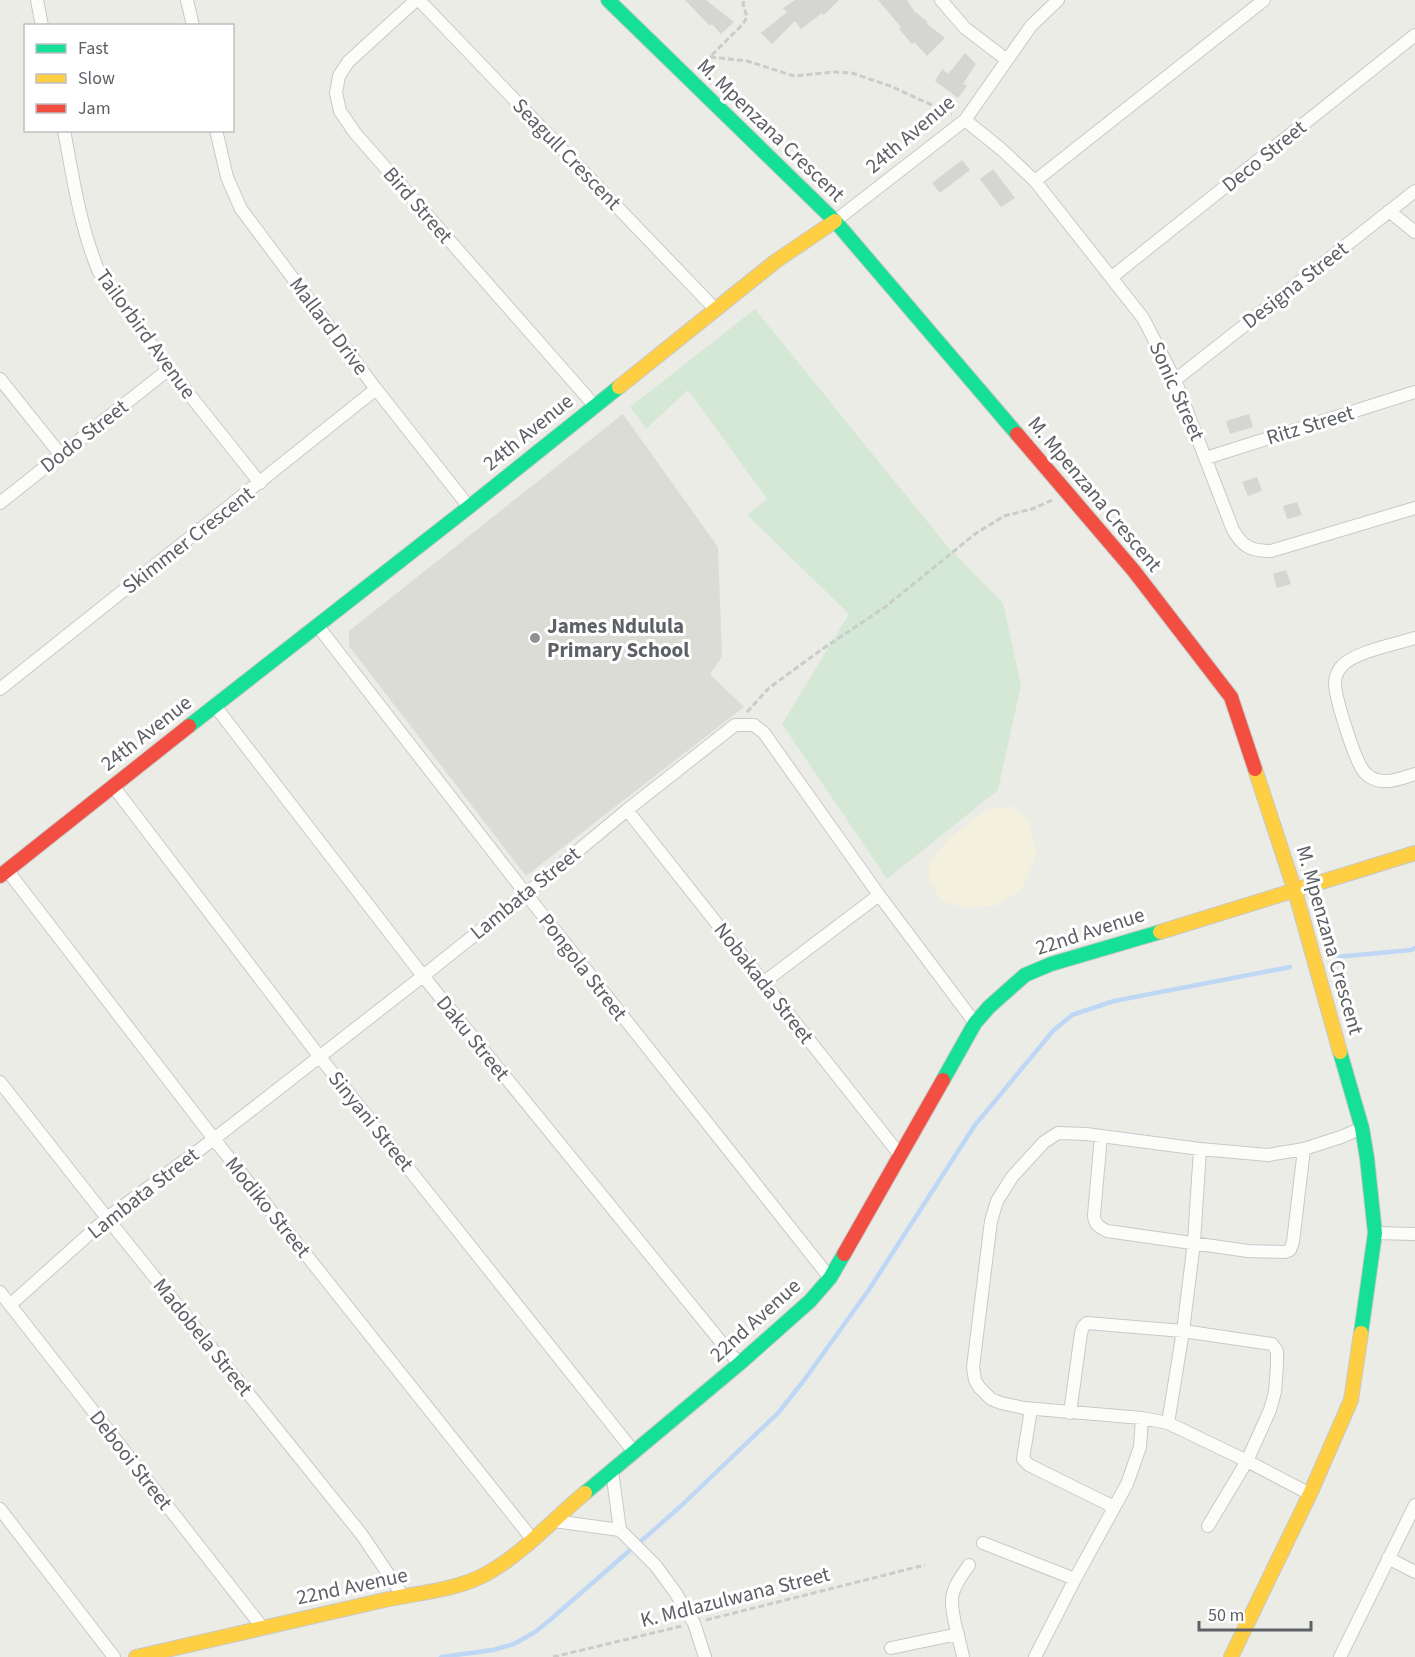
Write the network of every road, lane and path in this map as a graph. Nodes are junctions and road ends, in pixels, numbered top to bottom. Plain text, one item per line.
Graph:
1 (37, 0) edge
2 (187, 0) edge
3 (417, 0) edge
4 (608, 0) edge
5 (744, 0) edge
6 (940, 0) edge
7 (1058, 0) edge
8 (1264, 0) edge
9 (42, 24) edge
10 (193, 24) edge
11 (1415, 35) edge
12 (710, 57) junction
13 (1007, 60) junction
14 (688, 77) junction
15 (965, 120) junction
16 (64, 132) edge
17 (216, 132) edge
18 (1035, 181) junction
19 (1415, 191) edge
20 (1389, 211) junction
21 (835, 221) junction
22 (1415, 232) edge
23 (1112, 277) junction
24 (716, 309) junction
25 (169, 369) junction
26 (0, 379) edge
27 (1175, 380) junction
28 (376, 389) junction
29 (1415, 392) edge
30 (594, 405) junction
31 (60, 454) junction
32 (1206, 458) junction
33 (260, 483) junction
34 (1067, 493) junction
35 (0, 503) edge
36 (469, 507) junction
37 (1415, 508) edge
38 (317, 625) junction
39 (1415, 638) edge
40 (0, 689) edge
41 (215, 706) junction
42 (735, 725) junction
43 (1415, 774) edge
44 (113, 786) junction
45 (627, 810) junction
46 (1415, 853) edge
47 (4, 873) edge
48 (1296, 891) junction
49 (526, 894) junction
50 (879, 895) junction
51 (423, 976) junction
52 (764, 982) junction
53 (975, 1023) junction
54 (319, 1056) junction
55 (0, 1082) edge
56 (1362, 1128) junction
57 (1101, 1136) junction
58 (214, 1139) junction
59 (1200, 1149) junction
60 (1304, 1149) junction
61 (900, 1155) junction
62 (107, 1218) junction
63 (1375, 1233) junction
64 (1415, 1234) edge
65 (1194, 1242) junction
66 (830, 1278) junction
67 (0, 1292) edge
68 (10, 1305) junction
69 (1183, 1330) junction
70 (739, 1364) junction
71 (1031, 1409) junction
72 (1070, 1413) junction
73 (1142, 1418) junction
74 (1168, 1423) junction
75 (634, 1452) junction
76 (1247, 1461) junction
77 (612, 1471) junction
78 (1310, 1494) junction
79 (1415, 1505) edge
80 (1114, 1507) junction
81 (0, 1509) edge
82 (554, 1521) junction
83 (1208, 1526) dead end
84 (620, 1530) junction
85 (533, 1540) junction
86 (983, 1543) dead end
87 (1388, 1558) junction
88 (969, 1564) dead end
89 (925, 1565) dead end
90 (1415, 1572) edge
91 (1075, 1579) junction
92 (402, 1596) junction
93 (694, 1623) junction
94 (262, 1627) junction
95 (958, 1634) junction
96 (891, 1648) dead end
97 (114, 1657) edge
98 (136, 1657) edge
99 (553, 1657) edge
100 (705, 1657) edge
101 (963, 1657) edge
102 (1035, 1657) edge
103 (1231, 1657) edge
104 (1340, 1657) edge

1 - 9 street
2 - 10 street
3 - 24 street, Seagull Crescent
3 - 30 street, Bird Street
4 - 14 street, M. Mpenzana Crescent
5 - 12 path
6 - 13 street
7 - 13 street, 24th Avenue
8 - 18 street
11 - 23 street, Deco Street
12 - 14 path
12 - 15 path
13 - 15 street, 24th Avenue
14 - 21 street, M. Mpenzana Crescent
15 - 18 street, Sonic Street
15 - 21 street, 24th Avenue
16 - 25 street, Tailorbird Avenue
17 - 28 street, Mallard Drive
18 - 23 street, Sonic Street
19 - 20 street, Designa Street
20 - 22 street
20 - 27 street, Designa Street
21 - 24 street, 24th Avenue
21 - 34 street, M. Mpenzana Crescent
23 - 27 street, Sonic Street
24 - 30 street, 24th Avenue
25 - 31 street, Dodo Street
25 - 33 street, Tailorbird Avenue
26 - 31 street
27 - 32 street, Sonic Street
28 - 33 street, Skimmer Crescent
28 - 36 street, Mallard Drive
29 - 32 street, Ritz Street
30 - 36 street, 24th Avenue
31 - 35 street, Dodo Street
32 - 37 street, Sonic Street
33 - 40 street, Skimmer Crescent
34 - 42 path
34 - 48 street, M. Mpenzana Crescent
36 - 38 street, 24th Avenue
38 - 41 street, 24th Avenue
38 - 49 street, Pongola Street
39 - 43 street
41 - 44 street, 24th Avenue
41 - 51 street, Daku Street
42 - 45 street, Lambata Street
42 - 50 street
44 - 47 street, 24th Avenue
44 - 54 street, Sinyani Street
45 - 49 street, Lambata Street
45 - 52 street, Nobakada Street
46 - 48 street, 22nd Avenue
47 - 58 street, Modiko Street
48 - 53 street, 22nd Avenue
48 - 56 street, M. Mpenzana Crescent
49 - 51 street, Lambata Street
49 - 66 street, Pongola Street
50 - 52 street
50 - 53 street
51 - 54 street, Lambata Street
51 - 70 street, Daku Street
52 - 61 street, Nobakada Street
53 - 61 street, 22nd Avenue
54 - 58 street, Lambata Street
54 - 75 street, Sinyani Street
55 - 62 street, Madobela Street
56 - 60 street
56 - 63 street, M. Mpenzana Crescent
57 - 59 street
57 - 65 street
57 - 71 street
58 - 62 street, Lambata Street
58 - 85 street, Modiko Street
59 - 60 street
59 - 65 street
60 - 65 street
61 - 66 street, 22nd Avenue
62 - 68 street, Lambata Street
62 - 92 street, Madobela Street
63 - 64 street
63 - 78 street, M. Mpenzana Crescent
65 - 69 street
66 - 70 street, 22nd Avenue
67 - 68 street, Debooi Street
68 - 94 street, Debooi Street
69 - 72 street
69 - 74 street
69 - 76 street
70 - 75 street, 22nd Avenue
71 - 72 street
71 - 80 street
72 - 73 street
73 - 74 street
73 - 80 street
74 - 76 street
75 - 77 street, 22nd Avenue
76 - 78 street
76 - 83 street
77 - 82 street, 22nd Avenue
77 - 84 street
78 - 103 street, M. Mpenzana Crescent
79 - 87 street
80 - 91 street
81 - 97 street
82 - 84 street
82 - 85 street, 22nd Avenue
84 - 93 street
85 - 92 street, 22nd Avenue
86 - 91 street
87 - 90 street
87 - 104 street
88 - 95 street
89 - 93 path, K. Mdlazulwana Street
91 - 102 street
92 - 94 street, 22nd Avenue
93 - 99 path, K. Mdlazulwana Street
93 - 100 street
94 - 98 street, 22nd Avenue
95 - 96 street
95 - 101 street

